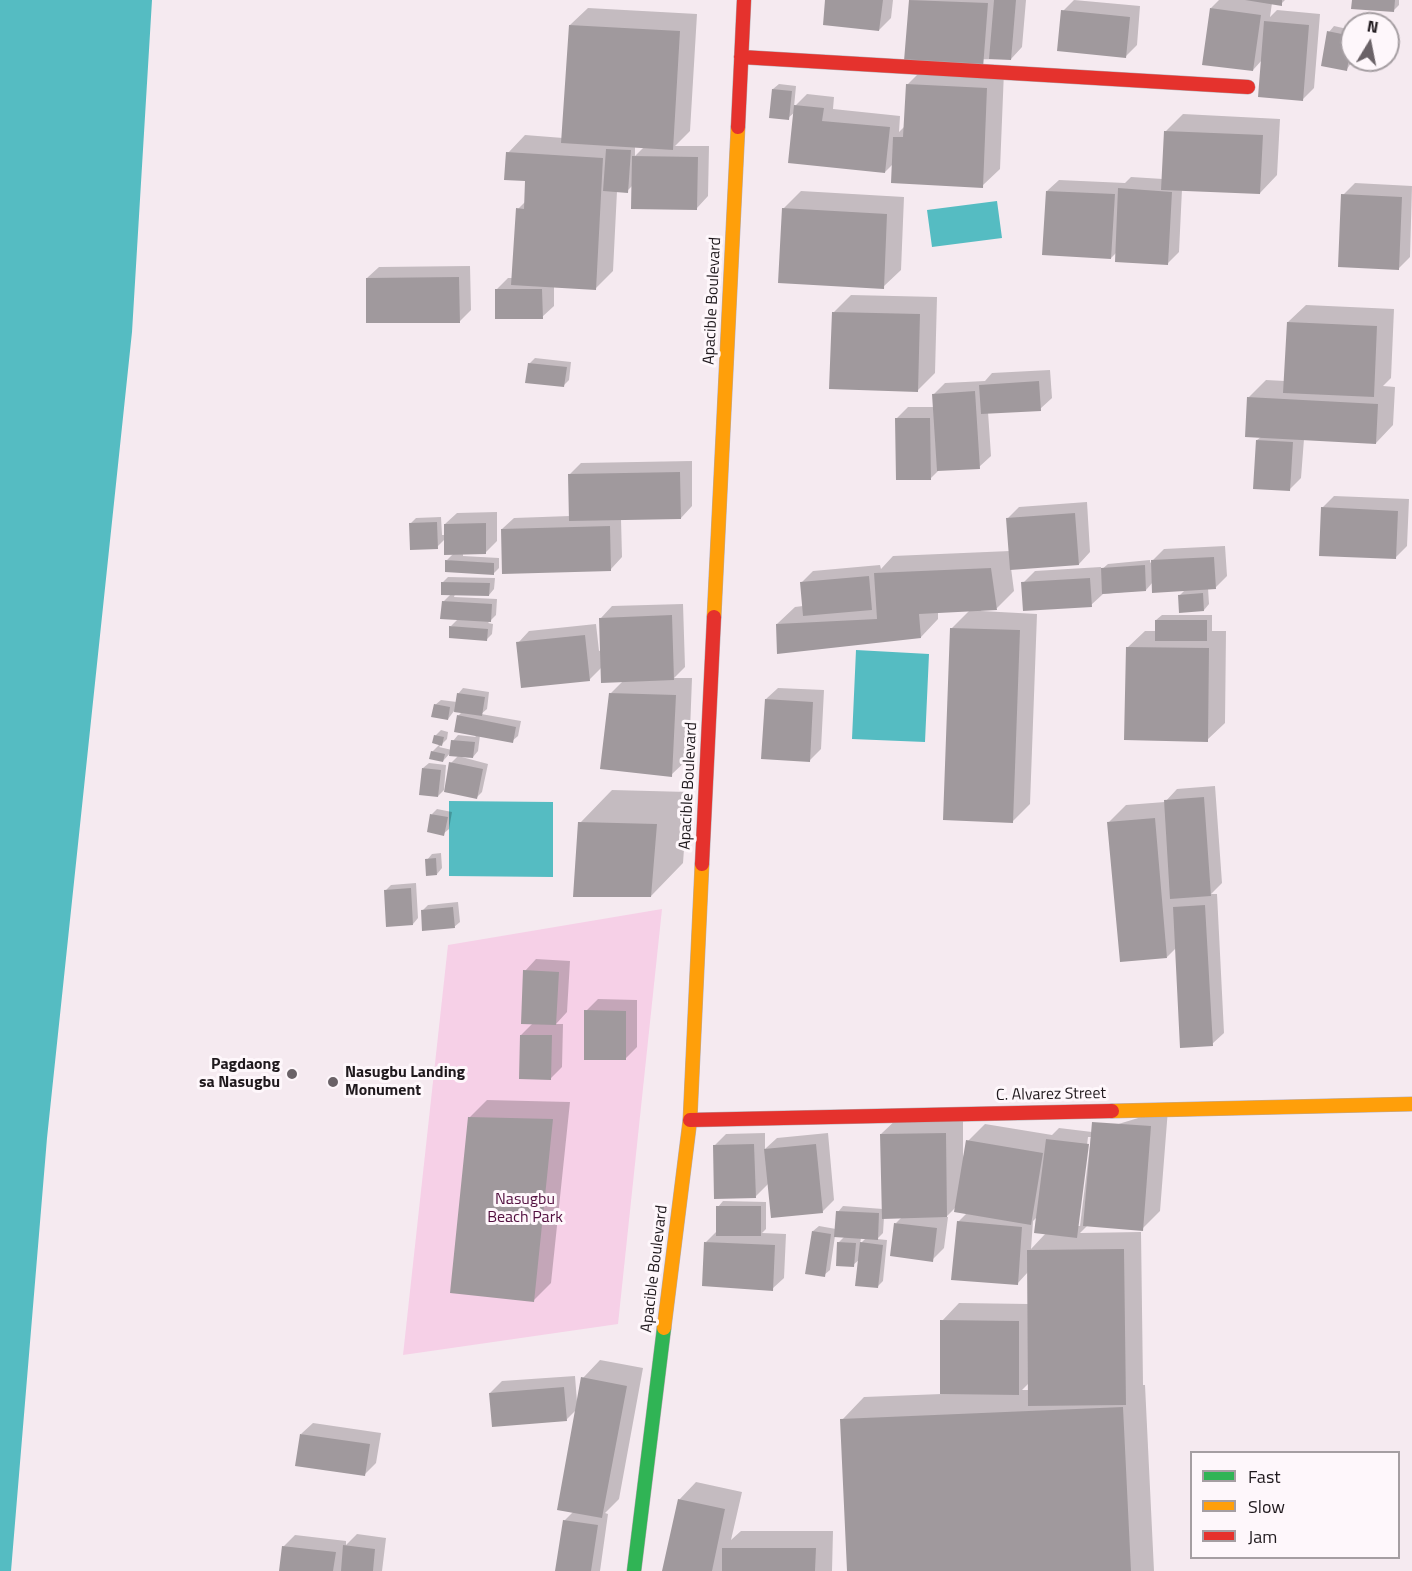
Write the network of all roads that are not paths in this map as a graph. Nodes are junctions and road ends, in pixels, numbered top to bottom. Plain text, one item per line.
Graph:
1 (744, 0) edge
2 (741, 57) junction
3 (1248, 87) dead end
4 (1412, 1104) edge
5 (690, 1120) junction
6 (634, 1571) edge

1 - 2 street, Apacible Boulevard
2 - 3 street
2 - 5 street, Apacible Boulevard
4 - 5 street, C. Alvarez Street
5 - 6 street, Apacible Boulevard

